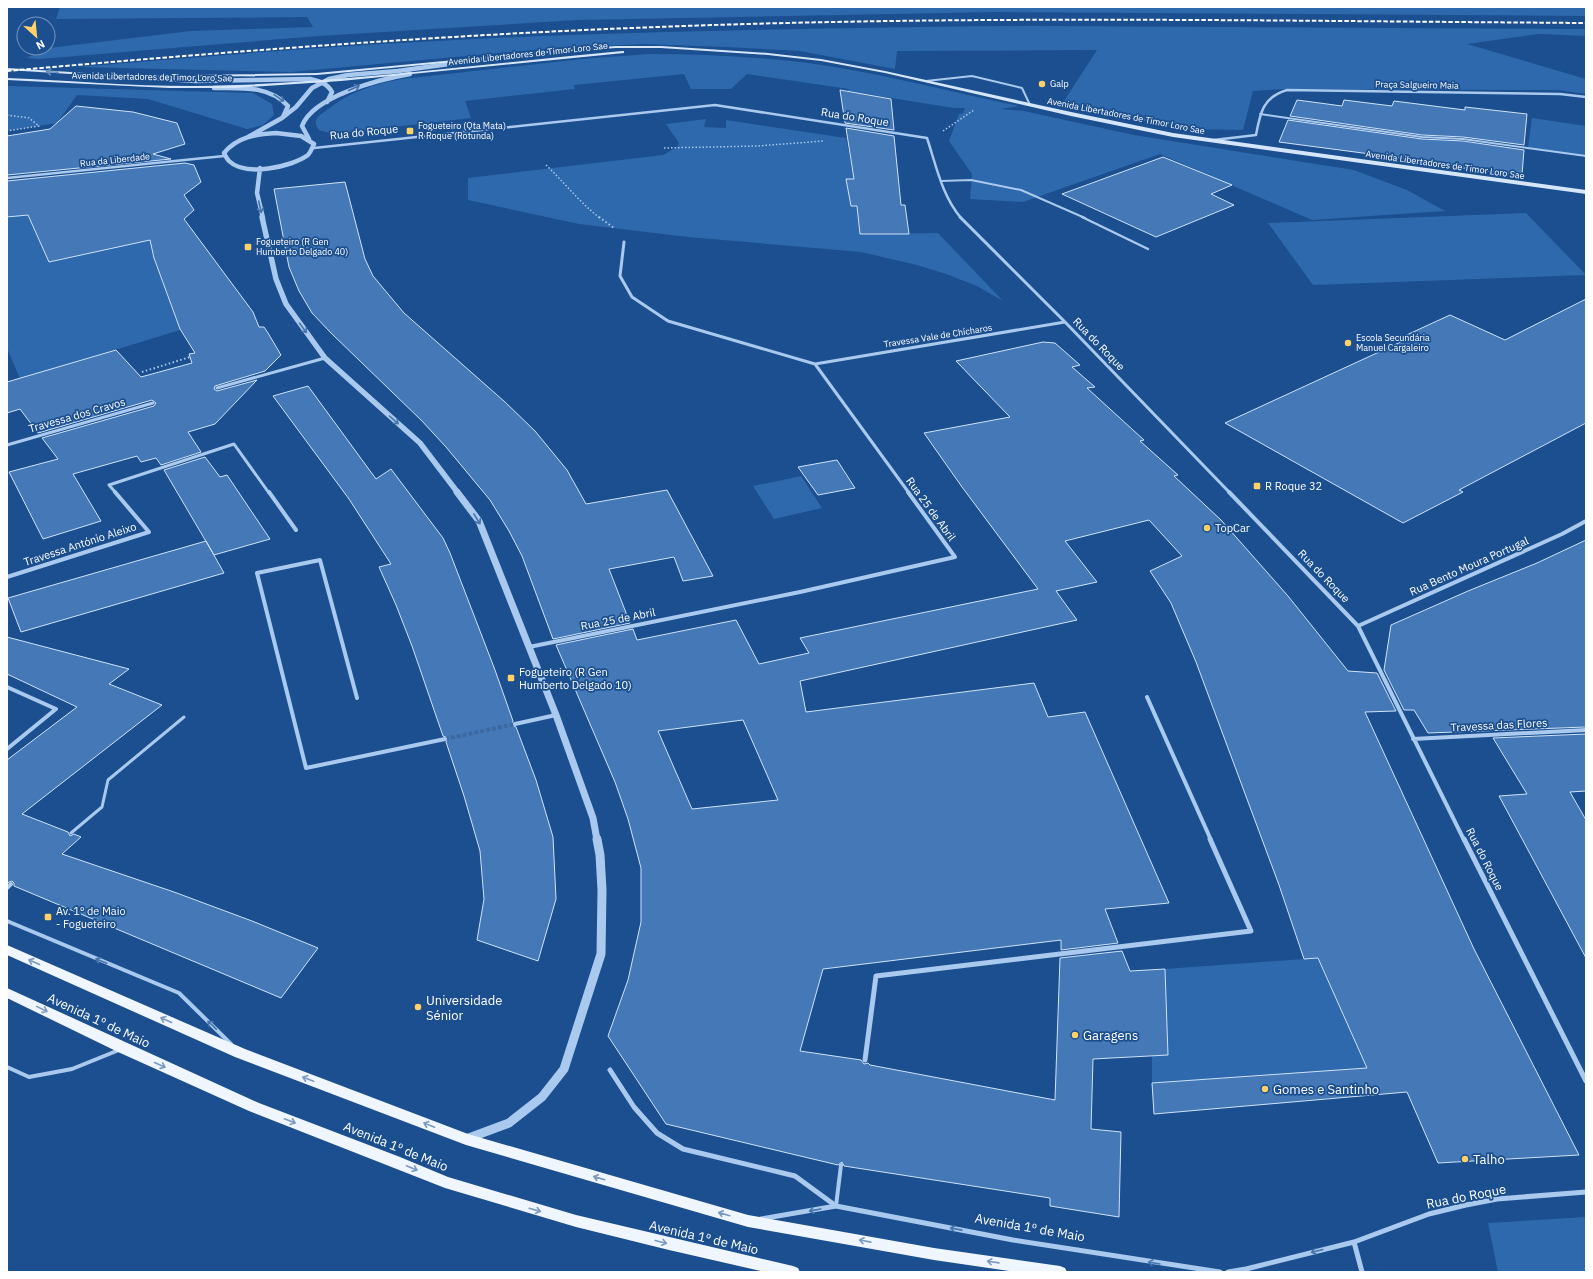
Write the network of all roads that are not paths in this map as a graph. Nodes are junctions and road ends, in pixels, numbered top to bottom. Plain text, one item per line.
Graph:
1 (736, 51) junction
2 (506, 56) junction
3 (7, 69) edge
4 (410, 74) junction
5 (134, 77) junction
6 (7, 79) edge
7 (926, 81) junction
8 (321, 82) junction
9 (200, 87) junction
10 (1586, 97) edge
11 (327, 102) junction
12 (1030, 105) junction
13 (1260, 114) junction
14 (283, 118) junction
15 (248, 137) junction
16 (309, 139) junction
17 (1210, 140) junction
18 (314, 148) junction
19 (224, 156) junction
20 (1586, 156) edge
21 (260, 168) junction
22 (7, 178) edge
23 (941, 181) junction
24 (1586, 192) edge
25 (624, 242) road end
26 (1148, 249) dead end
27 (1065, 322) junction
28 (325, 358) junction
29 (815, 364) junction
30 (217, 388) dead end
31 (153, 403) dead end
32 (7, 445) edge
33 (1586, 521) edge
34 (296, 530) dead end
35 (7, 577) edge
36 (1358, 626) junction
37 (529, 647) junction
38 (7, 687) edge
39 (1147, 697) dead end
40 (357, 698) dead end
41 (556, 715) junction
42 (184, 717) dead end
43 (515, 724) tunnel mouth
44 (1585, 731) edge
45 (1413, 739) junction
46 (445, 740) tunnel mouth
47 (7, 749) edge
48 (71, 833) dead end
49 (11, 884) dead end
50 (7, 888) edge
51 (7, 922) edge
52 (7, 950) edge
53 (7, 992) edge
54 (123, 1048) junction
55 (240, 1053) junction
56 (864, 1060) dead end
57 (7, 1067) edge
58 (610, 1070) dead end
59 (1586, 1081) edge
60 (466, 1139) junction
61 (841, 1166) dead end
62 (1586, 1192) edge
63 (836, 1206) junction
64 (748, 1221) junction
65 (1354, 1242) junction
66 (793, 1272) edge
67 (1060, 1272) edge
68 (1220, 1272) edge
69 (1228, 1272) edge
70 (1362, 1272) edge

1 - 2 main road, Avenida Libertadores de Timor Loro Sae
1 - 4 main road, Avenida Libertadores de Timor Loro Sae
1 - 7 main road, Avenida Libertadores de Timor Loro Sae
2 - 5 main road, Avenida Libertadores de Timor Loro Sae
2 - 8 street, Avenida Libertadores de Timor Loro Sae
5 -> 3 main road, Avenida Libertadores de Timor Loro Sae
4 - 8 main road, Avenida Libertadores de Timor Loro Sae
11 -> 4 street
5 - 8 street, Avenida Libertadores de Timor Loro Sae
6 - 9 main road, Avenida Libertadores de Timor Loro Sae
7 - 12 main road, Avenida Libertadores de Timor Loro Sae
7 - 12 lane
8 - 9 main road, Avenida Libertadores de Timor Loro Sae
8 - 11 street
8 - 14 street
9 -> 14 street
10 - 13 street, Praça Salgueiro Maia
11 - 16 street
12 - 17 main road, Avenida Libertadores de Timor Loro Sae
13 - 17 street, Praça Salgueiro Maia
13 - 20 street
14 - 15 street
15 - 16 street
15 - 19 street
16 - 18 street
17 - 24 main road, Avenida Libertadores de Timor Loro Sae
18 - 21 street
18 - 23 street, Rua do Roque
19 - 21 street
19 - 22 street, Rua da Liberdade
21 -> 28 street
23 - 26 lane
23 - 27 street, Rua do Roque
25 - 29 street
27 - 29 street, Travessa Vale de Chícharos
27 - 36 street, Rua do Roque
28 - 30 street
28 -> 37 street
29 - 37 street, Rua 25 de Abril
31 - 32 street, Travessa dos Cravos
33 - 36 street, Rua Bento Moura Portugal
34 - 35 street, Travessa António Aleixo
36 - 45 street, Rua do Roque
37 - 41 street
38 - 47 street
39 - 56 street
40 - 46 street
41 - 43 street
41 - 60 street
42 - 48 lane
44 - 45 street, Travessa das Flores
45 - 59 street, Rua do Roque
49 - 50 lane
55 -> 51 lane, Avenida 1º de Maio
55 -> 52 main road, Avenida 1º de Maio
53 -> 54 main road, Avenida 1º de Maio
54 - 57 lane
54 -> 66 main road, Avenida 1º de Maio
60 -> 55 main road, Avenida 1º de Maio
58 - 63 street, Avenida 1º de Maio
64 -> 60 main road, Avenida 1º de Maio
61 - 63 lane
62 - 65 street, Rua do Roque
63 -> 64 street, Avenida 1º de Maio
68 -> 63 street, Avenida 1º de Maio
67 -> 64 main road, Avenida 1º de Maio
65 -> 69 street
65 - 70 street

